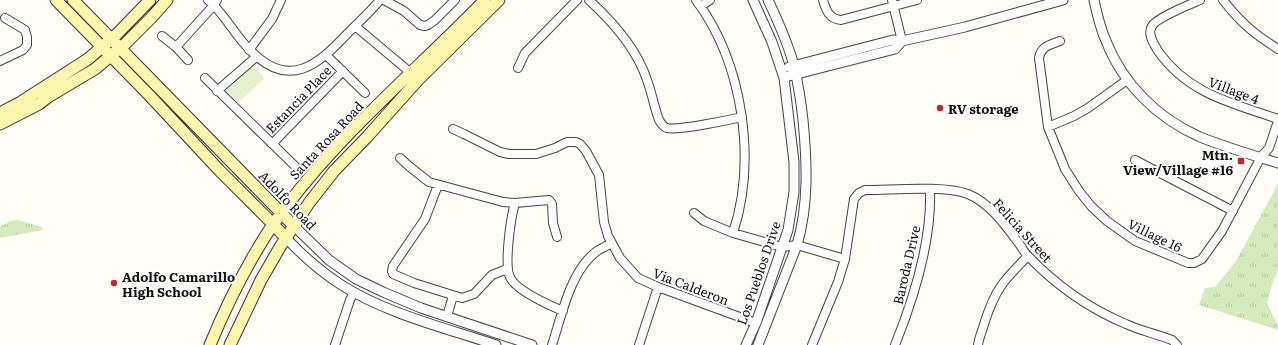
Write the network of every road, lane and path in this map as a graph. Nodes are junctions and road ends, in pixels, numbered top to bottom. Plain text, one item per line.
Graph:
1 (56, 0) edge
2 (73, 0) edge
3 (150, 0) edge
4 (167, 0) edge
5 (281, 0) edge
6 (380, 0) edge
7 (384, 0) edge
8 (455, 0) edge
9 (485, 0) edge
10 (499, 0) edge
11 (577, 0) edge
12 (589, 0) edge
13 (710, 0) edge
14 (754, 0) edge
15 (768, 0) edge
16 (823, 0) edge
17 (917, 0) edge
18 (1063, 0) edge
19 (1094, 0) edge
20 (1200, 0) edge
21 (1223, 0) edge
22 (213, 2) edge
23 (699, 3) edge
24 (892, 3) edge
25 (1035, 3) edge
26 (5, 18) dead end
27 (355, 26) junction
28 (162, 36) dead end
29 (110, 39) junction
30 (902, 41) junction
31 (1060, 41) dead end
32 (102, 47) junction
33 (176, 48) junction
34 (120, 49) junction
35 (1278, 49) edge
36 (249, 50) junction
37 (326, 55) junction
38 (111, 56) junction
39 (829, 56) junction
40 (256, 57) junction
41 (188, 60) dead end
42 (0, 61) edge
43 (794, 65) junction
44 (831, 66) junction
45 (518, 68) dead end
46 (782, 68) junction
47 (343, 70) junction
48 (411, 73) junction
49 (796, 75) junction
50 (206, 78) dead end
51 (784, 78) junction
52 (1128, 80) junction
53 (217, 91) junction
54 (365, 93) dead end
55 (0, 113) edge
56 (742, 117) junction
57 (1278, 120) edge
58 (0, 124) edge
59 (1048, 127) junction
60 (453, 130) dead end
61 (272, 144) junction
62 (400, 158) dead end
63 (1261, 158) junction
64 (1135, 160) dead end
65 (1278, 163) edge
66 (297, 168) dead end
67 (438, 185) junction
68 (930, 189) junction
69 (515, 203) junction
70 (1233, 211) junction
71 (282, 213) junction
72 (694, 213) dead end
73 (273, 225) junction
74 (294, 226) junction
75 (733, 234) junction
76 (557, 237) dead end
77 (286, 238) junction
78 (611, 243) junction
79 (797, 245) junction
80 (782, 247) junction
81 (1028, 256) junction
82 (845, 259) junction
83 (507, 269) junction
84 (658, 287) junction
85 (354, 292) junction
86 (453, 296) junction
87 (563, 311) junction
88 (447, 316) junction
89 (756, 323) junction
90 (210, 345) edge
91 (230, 345) edge
92 (335, 345) edge
93 (496, 345) edge
94 (532, 345) edge
95 (552, 345) edge
96 (639, 345) edge
97 (746, 345) edge
98 (758, 345) edge
99 (812, 345) edge
100 (895, 345) edge
101 (978, 345) edge
102 (1177, 345) edge

1 - 32 main road
2 - 29 main road, Adolfo Road
3 - 29 main road
4 - 34 main road
5 - 36 street
6 - 27 street
7 - 8 street
9 - 48 main road, Santa Rosa Road
10 - 74 main road, Santa Rosa Road
11 - 45 street
12 - 56 street
13 - 23 street
14 - 46 street, Los Pueblos Drive
15 - 43 street, Los Pueblos Drive
16 - 24 street
17 - 24 street
18 - 25 street
19 - 52 street
20 - 57 street, Village 4
21 - 35 street
22 - 33 street
22 - 36 street
23 - 56 street
24 - 30 street
25 - 30 street
26 - 42 street
27 - 37 street
27 - 48 street
28 - 33 street
29 - 32 main road
29 - 34 main road, Adolfo Road
30 - 39 street
30 - 44 street
31 - 59 street, Village 16
32 - 38 main road
32 - 55 main road
33 - 41 street
34 - 38 main road
34 - 71 main road, Adolfo Road
36 - 40 street
37 - 40 street
37 - 47 street, Estancia Place
38 - 58 main road
38 - 73 main road
39 - 43 street
39 - 44 street
40 - 53 street
43 - 46 street
43 - 49 street, Los Pueblos Drive
44 - 49 street
46 - 51 street, Los Pueblos Drive
47 - 54 street, Estancia Place
47 - 61 street, Estancia Place
48 - 71 main road, Santa Rosa Road
49 - 51 street
49 - 79 street, Los Pueblos Drive
50 - 53 street, Estancia Place
51 - 80 street, Los Pueblos Drive
52 - 59 street
52 - 63 street
53 - 61 street, Estancia Place
56 - 75 street
57 - 63 street, Village 4
59 - 70 street, Village 16
60 - 78 street, Via Calderon
61 - 66 street, Estancia Place
62 - 67 street
63 - 65 street
63 - 70 street, Village 16
64 - 70 street
67 - 69 street
67 - 86 street
68 - 81 street, Felicia Street
68 - 82 street, Felicia Street
68 - 100 street, Baroda Drive
69 - 76 street
69 - 83 street
71 - 73 main road, Santa Rosa Road
71 - 74 main road, Adolfo Road
72 - 75 street
73 - 77 main road
73 - 90 main road, Santa Rosa Road
74 - 77 main road, Santa Rosa Road
74 - 88 street, Adolfo Road
75 - 80 street
77 - 85 street
77 - 91 main road, Santa Rosa Road
78 - 84 street, Via Calderon
78 - 87 street
79 - 80 street
79 - 82 street
79 - 98 street, Los Pueblos Drive
80 - 89 street, Los Pueblos Drive
81 - 101 street
81 - 102 street, Felicia Street
82 - 99 street
83 - 86 street
83 - 87 street
84 - 89 street, Via Calderon
84 - 96 street
85 - 92 street
85 - 93 street
86 - 88 street
87 - 95 street
88 - 94 street, Adolfo Road
89 - 97 street, Los Pueblos Drive

